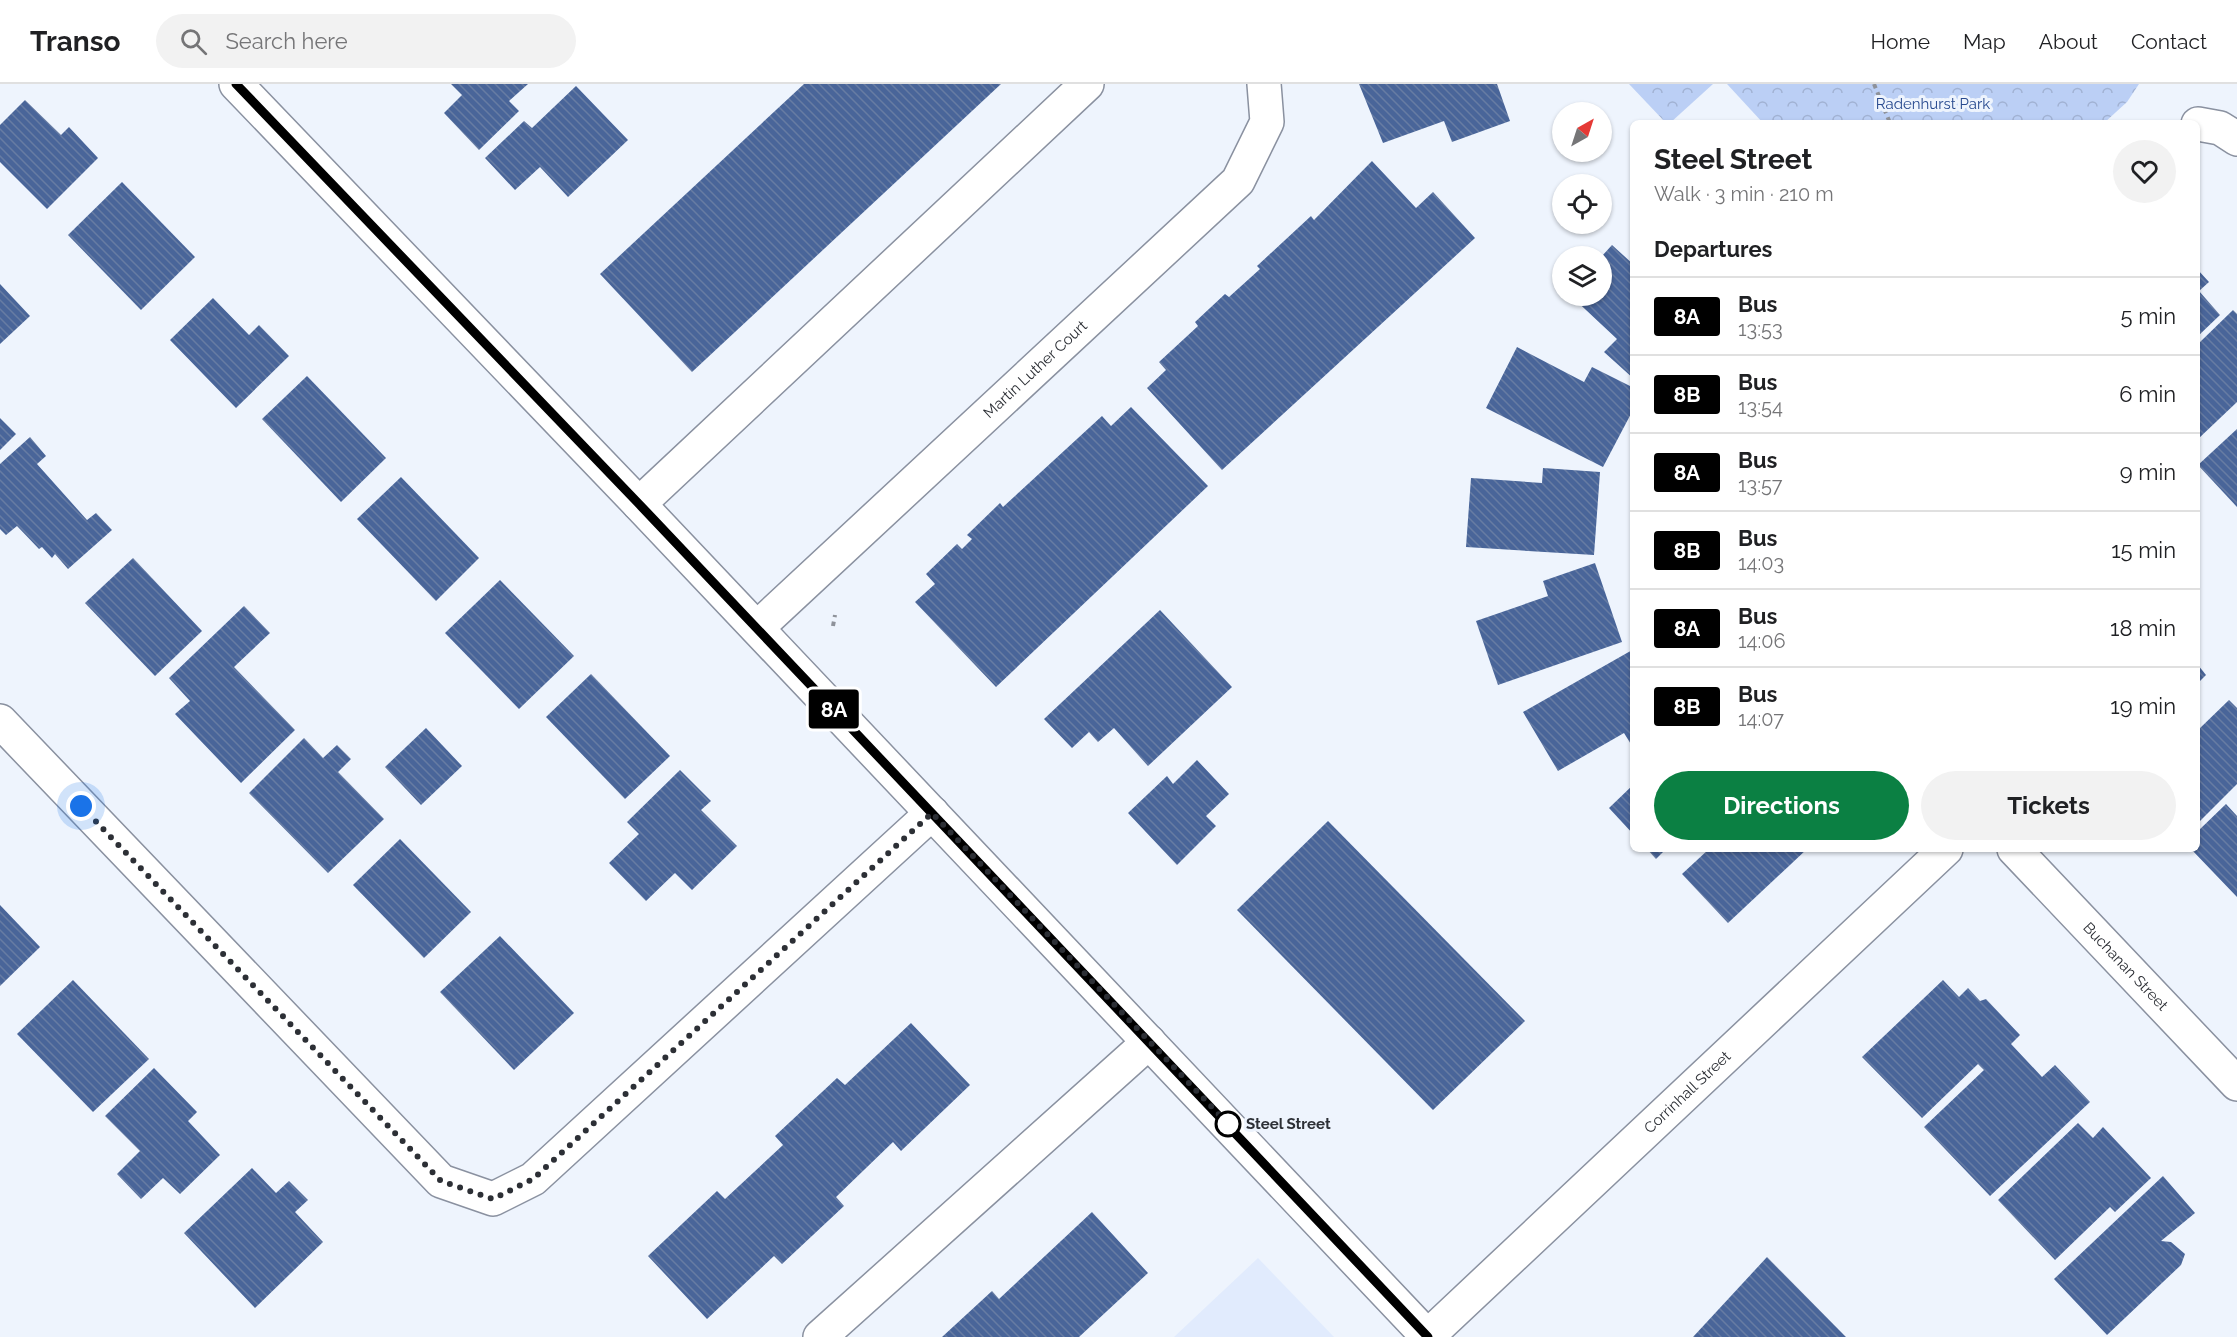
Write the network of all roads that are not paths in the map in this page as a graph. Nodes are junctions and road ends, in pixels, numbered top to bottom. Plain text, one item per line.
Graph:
1 (236, 84) edge
2 (1087, 84) edge
3 (1264, 84) edge
4 (2200, 124) edge
5 (2237, 139) edge
6 (639, 504) junction
7 (757, 628) junction
8 (0, 721) edge
9 (932, 813) junction
10 (1943, 852) edge
11 (2017, 852) edge
12 (1149, 1042) junction
13 (2237, 1084) edge
14 (820, 1337) edge
15 (1428, 1337) edge

1 - 6 street
2 - 6 street
3 - 7 street, Martin Luther Court
4 - 5 street
6 - 7 street
7 - 9 street
8 - 9 street
9 - 12 street
10 - 15 street, Corrinhall Street
11 - 13 street, Buchanan Street
12 - 14 street
12 - 15 street

